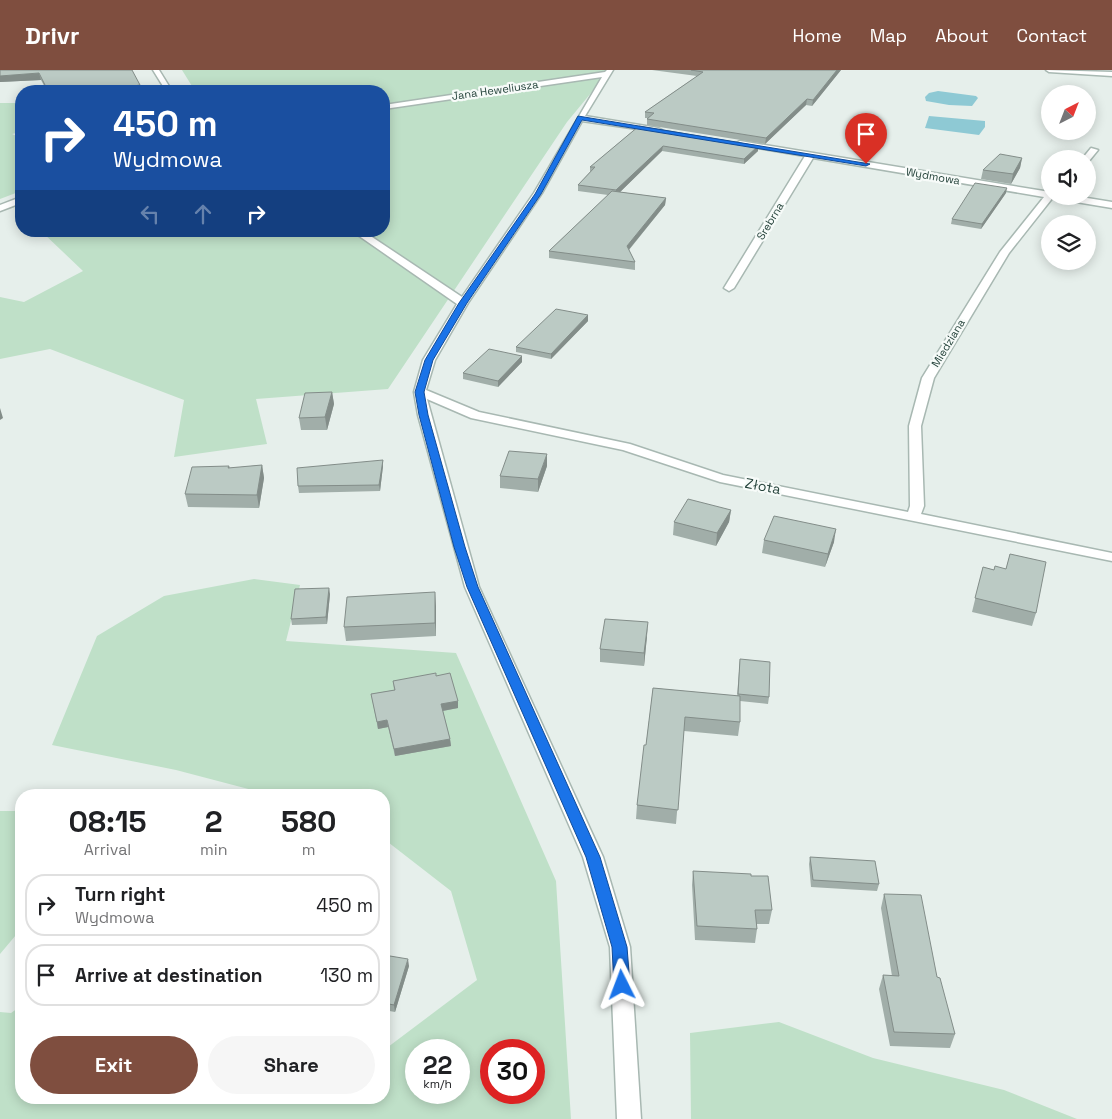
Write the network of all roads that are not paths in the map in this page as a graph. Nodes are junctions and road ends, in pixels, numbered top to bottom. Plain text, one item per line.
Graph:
1 (156, 70) edge
2 (1050, 70) edge
3 (608, 72) edge
4 (1112, 74) edge
5 (166, 85) edge
6 (390, 105) edge
7 (580, 118) junction
8 (666, 132) edge
9 (734, 142) edge
10 (811, 154) junction
11 (1041, 193) edge
12 (15, 202) edge
13 (1096, 202) edge
14 (1042, 205) edge
15 (1112, 205) edge
16 (0, 208) edge
17 (365, 237) edge
18 (729, 288) dead end
19 (463, 303) junction
20 (420, 392) junction
21 (914, 516) junction
22 (1112, 557) edge
23 (629, 1119) edge

1 - 5 street
2 - 4 street
3 - 6 street, Jana Heweliusza
3 - 7 street
7 - 8 street
7 - 19 street
9 - 10 street, Wydmowa
10 - 11 street, Wydmowa
10 - 18 street, Srebrna
12 - 16 street
13 - 15 street
14 - 21 street, Miedziana
17 - 19 street
19 - 20 street
20 - 21 street, Złota
20 - 23 street
21 - 22 street, Złota

